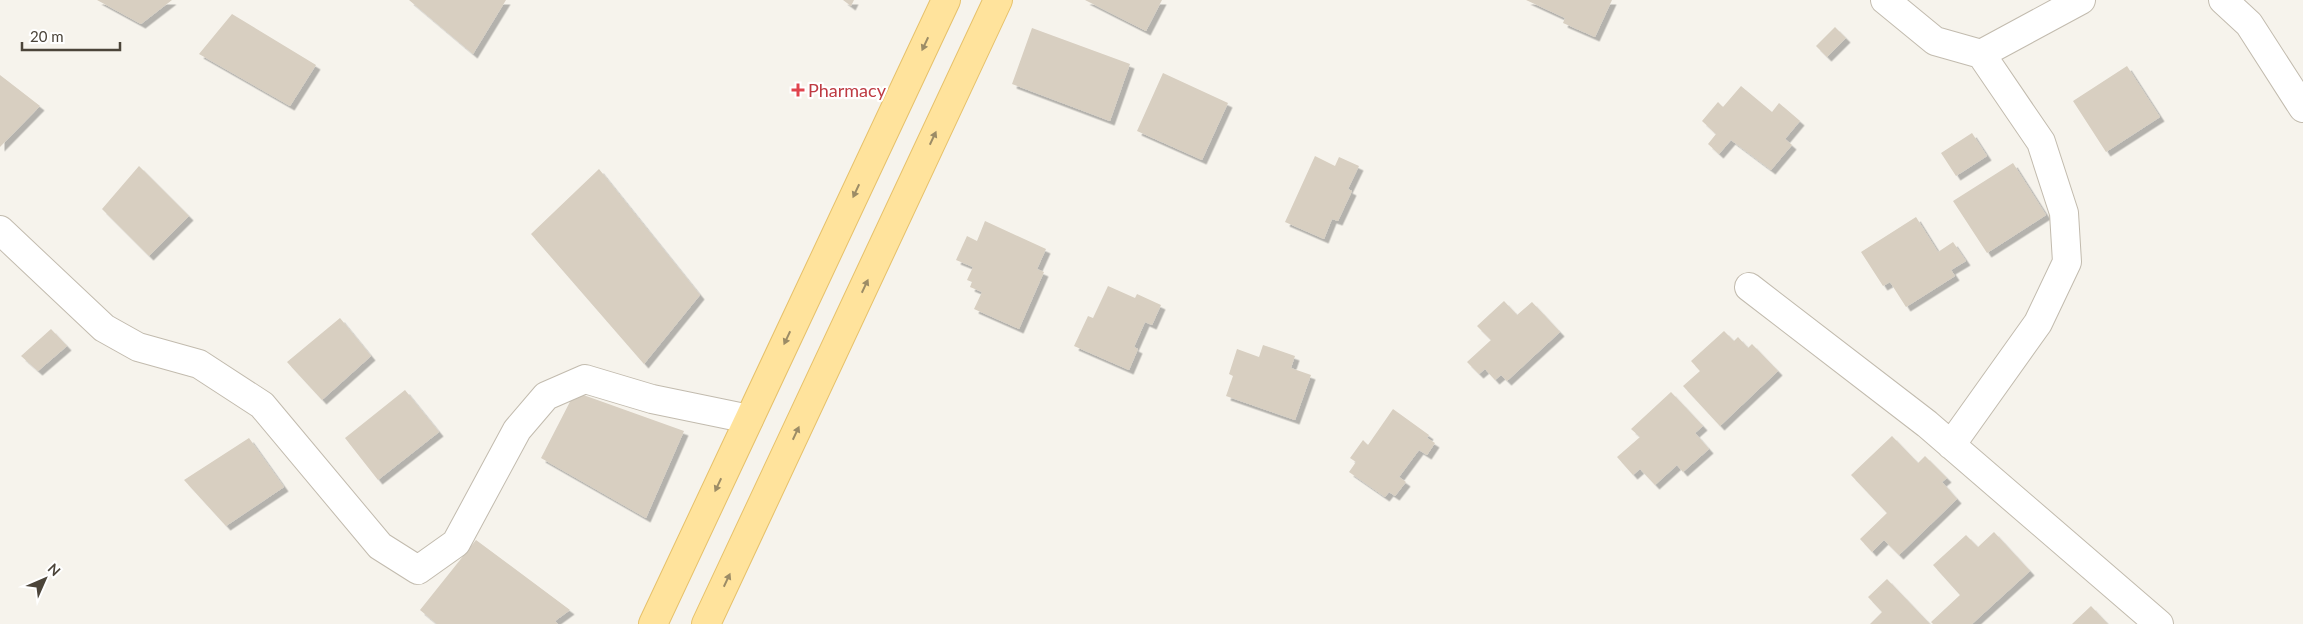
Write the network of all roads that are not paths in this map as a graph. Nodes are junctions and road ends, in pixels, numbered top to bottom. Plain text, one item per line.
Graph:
1 (946, 0) edge
2 (998, 0) edge
3 (1885, 0) edge
4 (2081, 0) edge
5 (2223, 0) edge
6 (1981, 54) junction
7 (2303, 108) edge
8 (0, 230) edge
9 (1750, 287) dead end
10 (749, 419) junction
11 (1952, 445) junction
12 (653, 624) edge
13 (706, 624) edge
14 (2159, 624) edge

1 -> 10 main road
13 -> 2 main road
3 - 6 street
4 - 6 street
5 - 7 street
6 - 11 street
8 - 10 street
9 - 11 street
10 -> 12 main road
11 - 14 street

